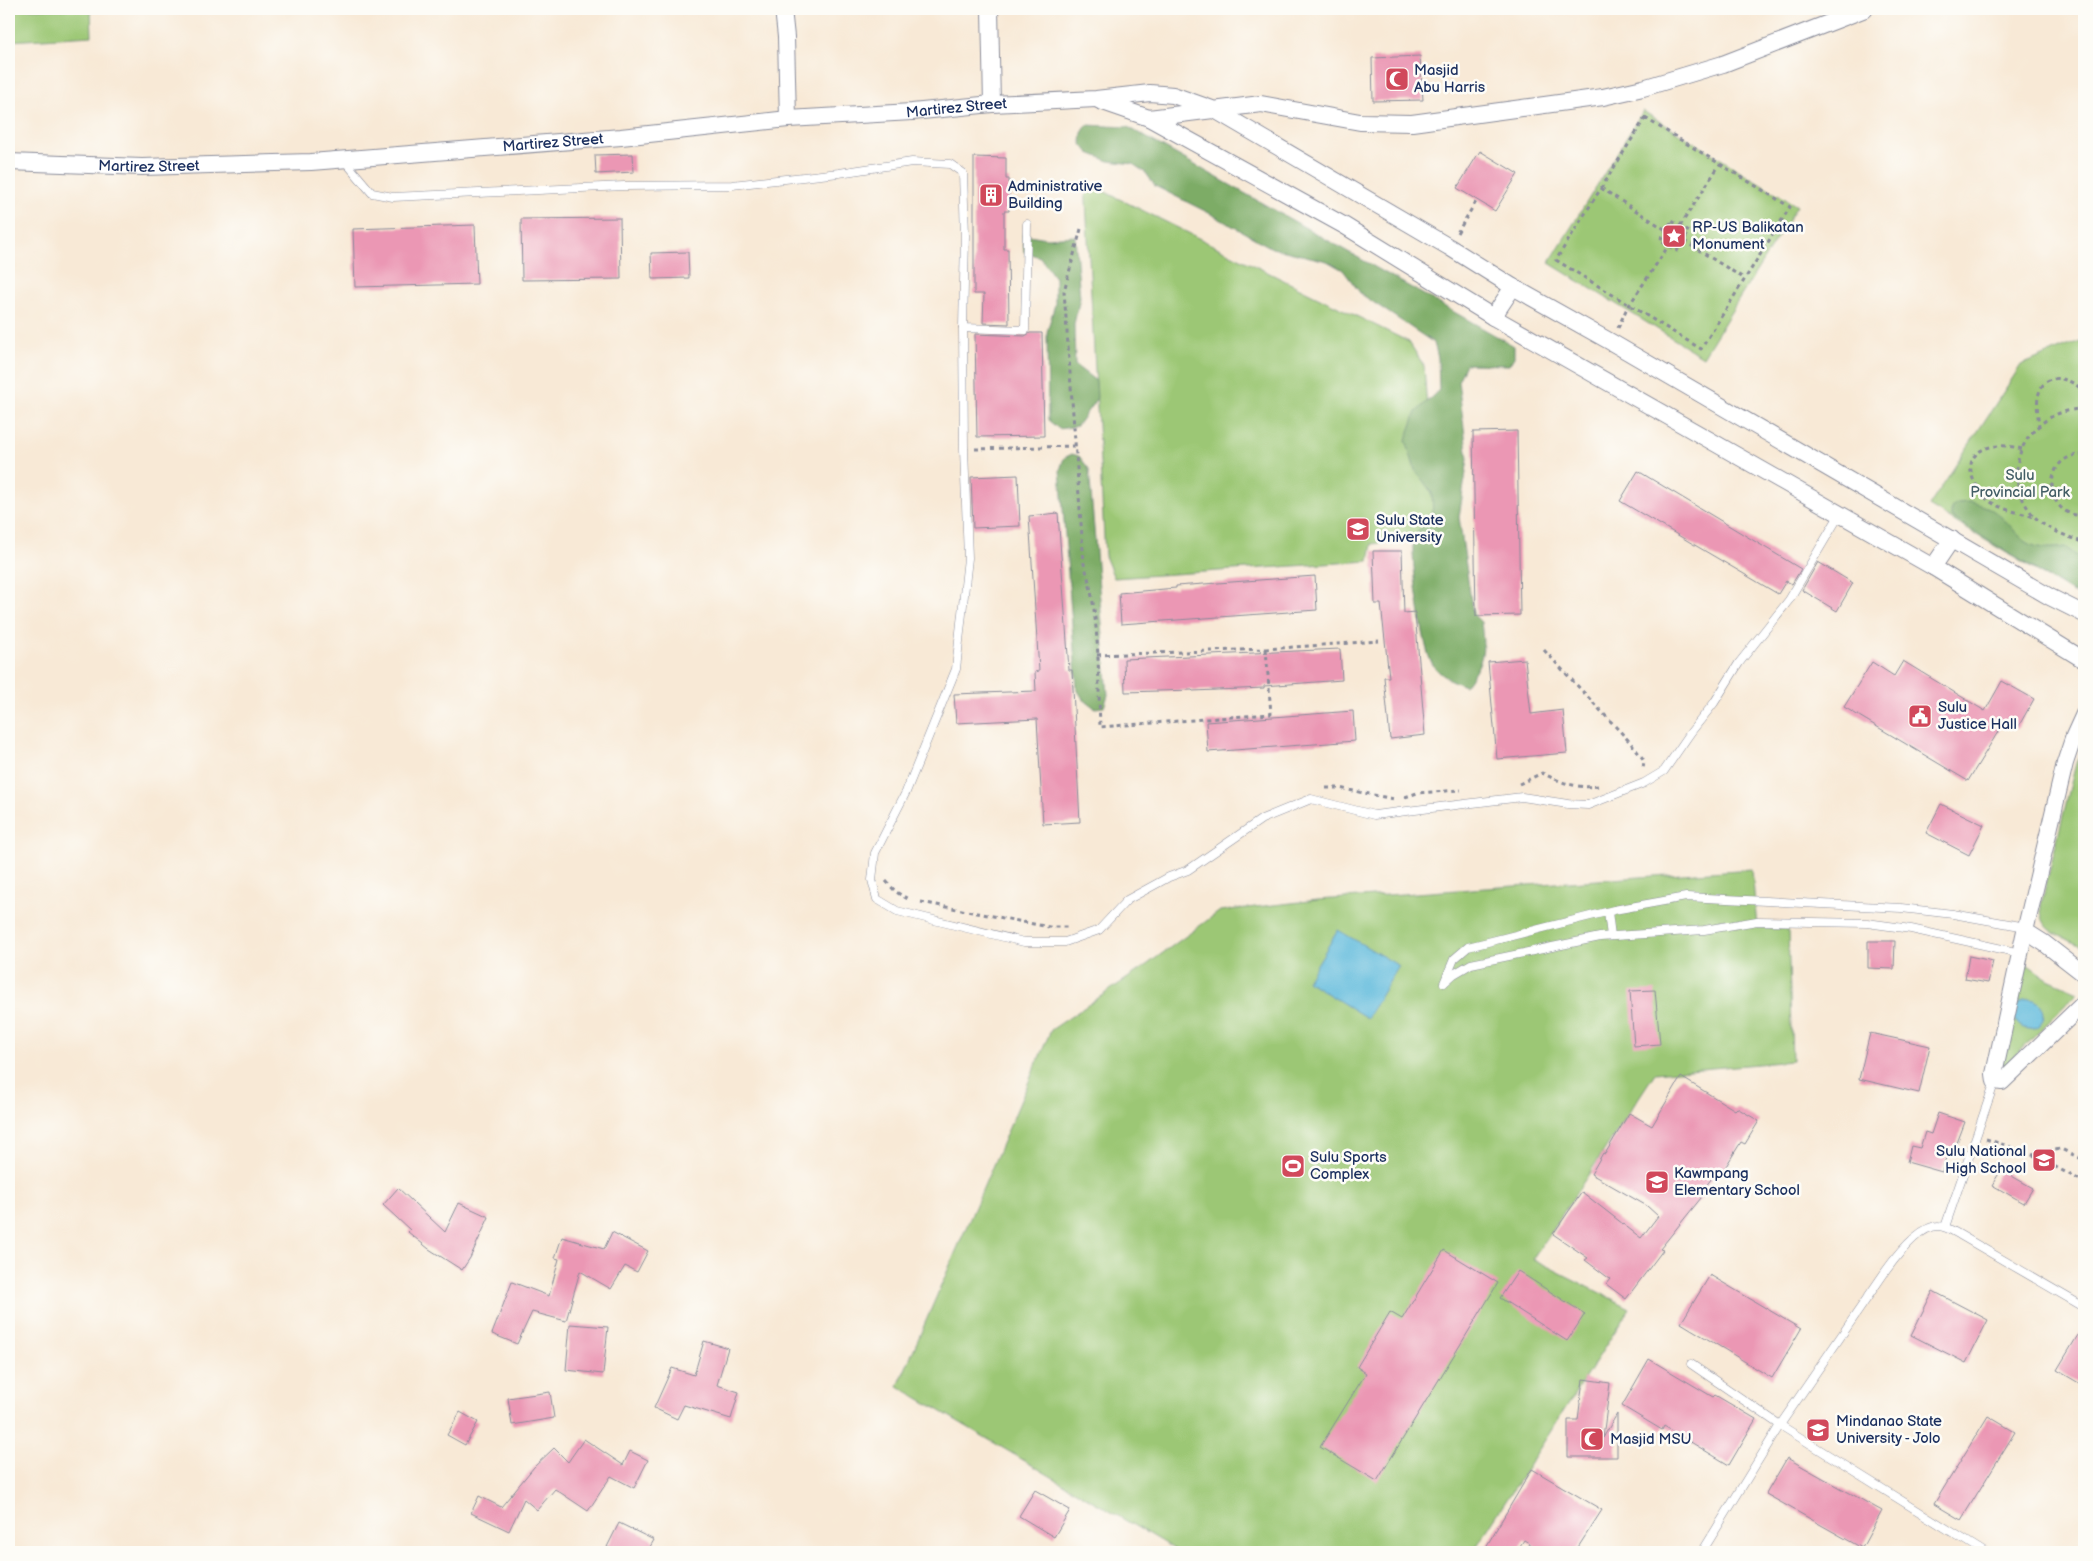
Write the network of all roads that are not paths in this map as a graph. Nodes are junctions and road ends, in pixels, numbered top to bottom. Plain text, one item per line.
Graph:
1 (783, 9) edge
2 (990, 9) edge
3 (1864, 9) edge
4 (1096, 99) junction
5 (992, 104) junction
6 (1215, 110) junction
7 (1149, 118) junction
8 (788, 119) junction
9 (342, 159) junction
10 (9, 162) edge
11 (1027, 224) dead end
12 (1513, 287) junction
13 (1493, 317) junction
14 (963, 328) junction
15 (1840, 514) junction
16 (1952, 539) junction
17 (1933, 567) junction
18 (2084, 614) edge
19 (2084, 660) edge
20 (2084, 714) edge
21 (1608, 912) junction
22 (2026, 929) junction
23 (1611, 936) junction
24 (2020, 953) junction
25 (2084, 974) edge
26 (2084, 1003) edge
27 (1995, 1081) junction
28 (1945, 1227) junction
29 (2084, 1307) edge
30 (1691, 1364) dead end
31 (1780, 1425) junction
32 (1702, 1552) edge
33 (1984, 1552) edge

1 - 8 street
2 - 5 street
3 - 6 street
4 - 5 street, Martirez Street
4 - 6 street, Martirez Street
4 - 7 street
5 - 8 street, Martirez Street
6 - 7 street
6 - 12 street, Martirez Street
7 - 13 street
8 - 9 street, Martirez Street
9 - 10 street, Martirez Street
9 - 14 lane
11 - 14 lane
12 - 13 street
12 - 16 street, Martirez Street
13 - 15 street
14 - 15 lane
15 - 17 street
16 - 17 street
16 - 18 street, Martirez Street
17 - 19 street
20 - 22 street
21 - 22 lane
21 - 23 lane
21 - 23 lane
22 - 24 street
22 - 25 street
23 - 24 lane
24 - 27 street
26 - 27 street
27 - 28 lane
28 - 29 lane
28 - 31 lane
30 - 31 lane
31 - 32 lane
31 - 33 lane

